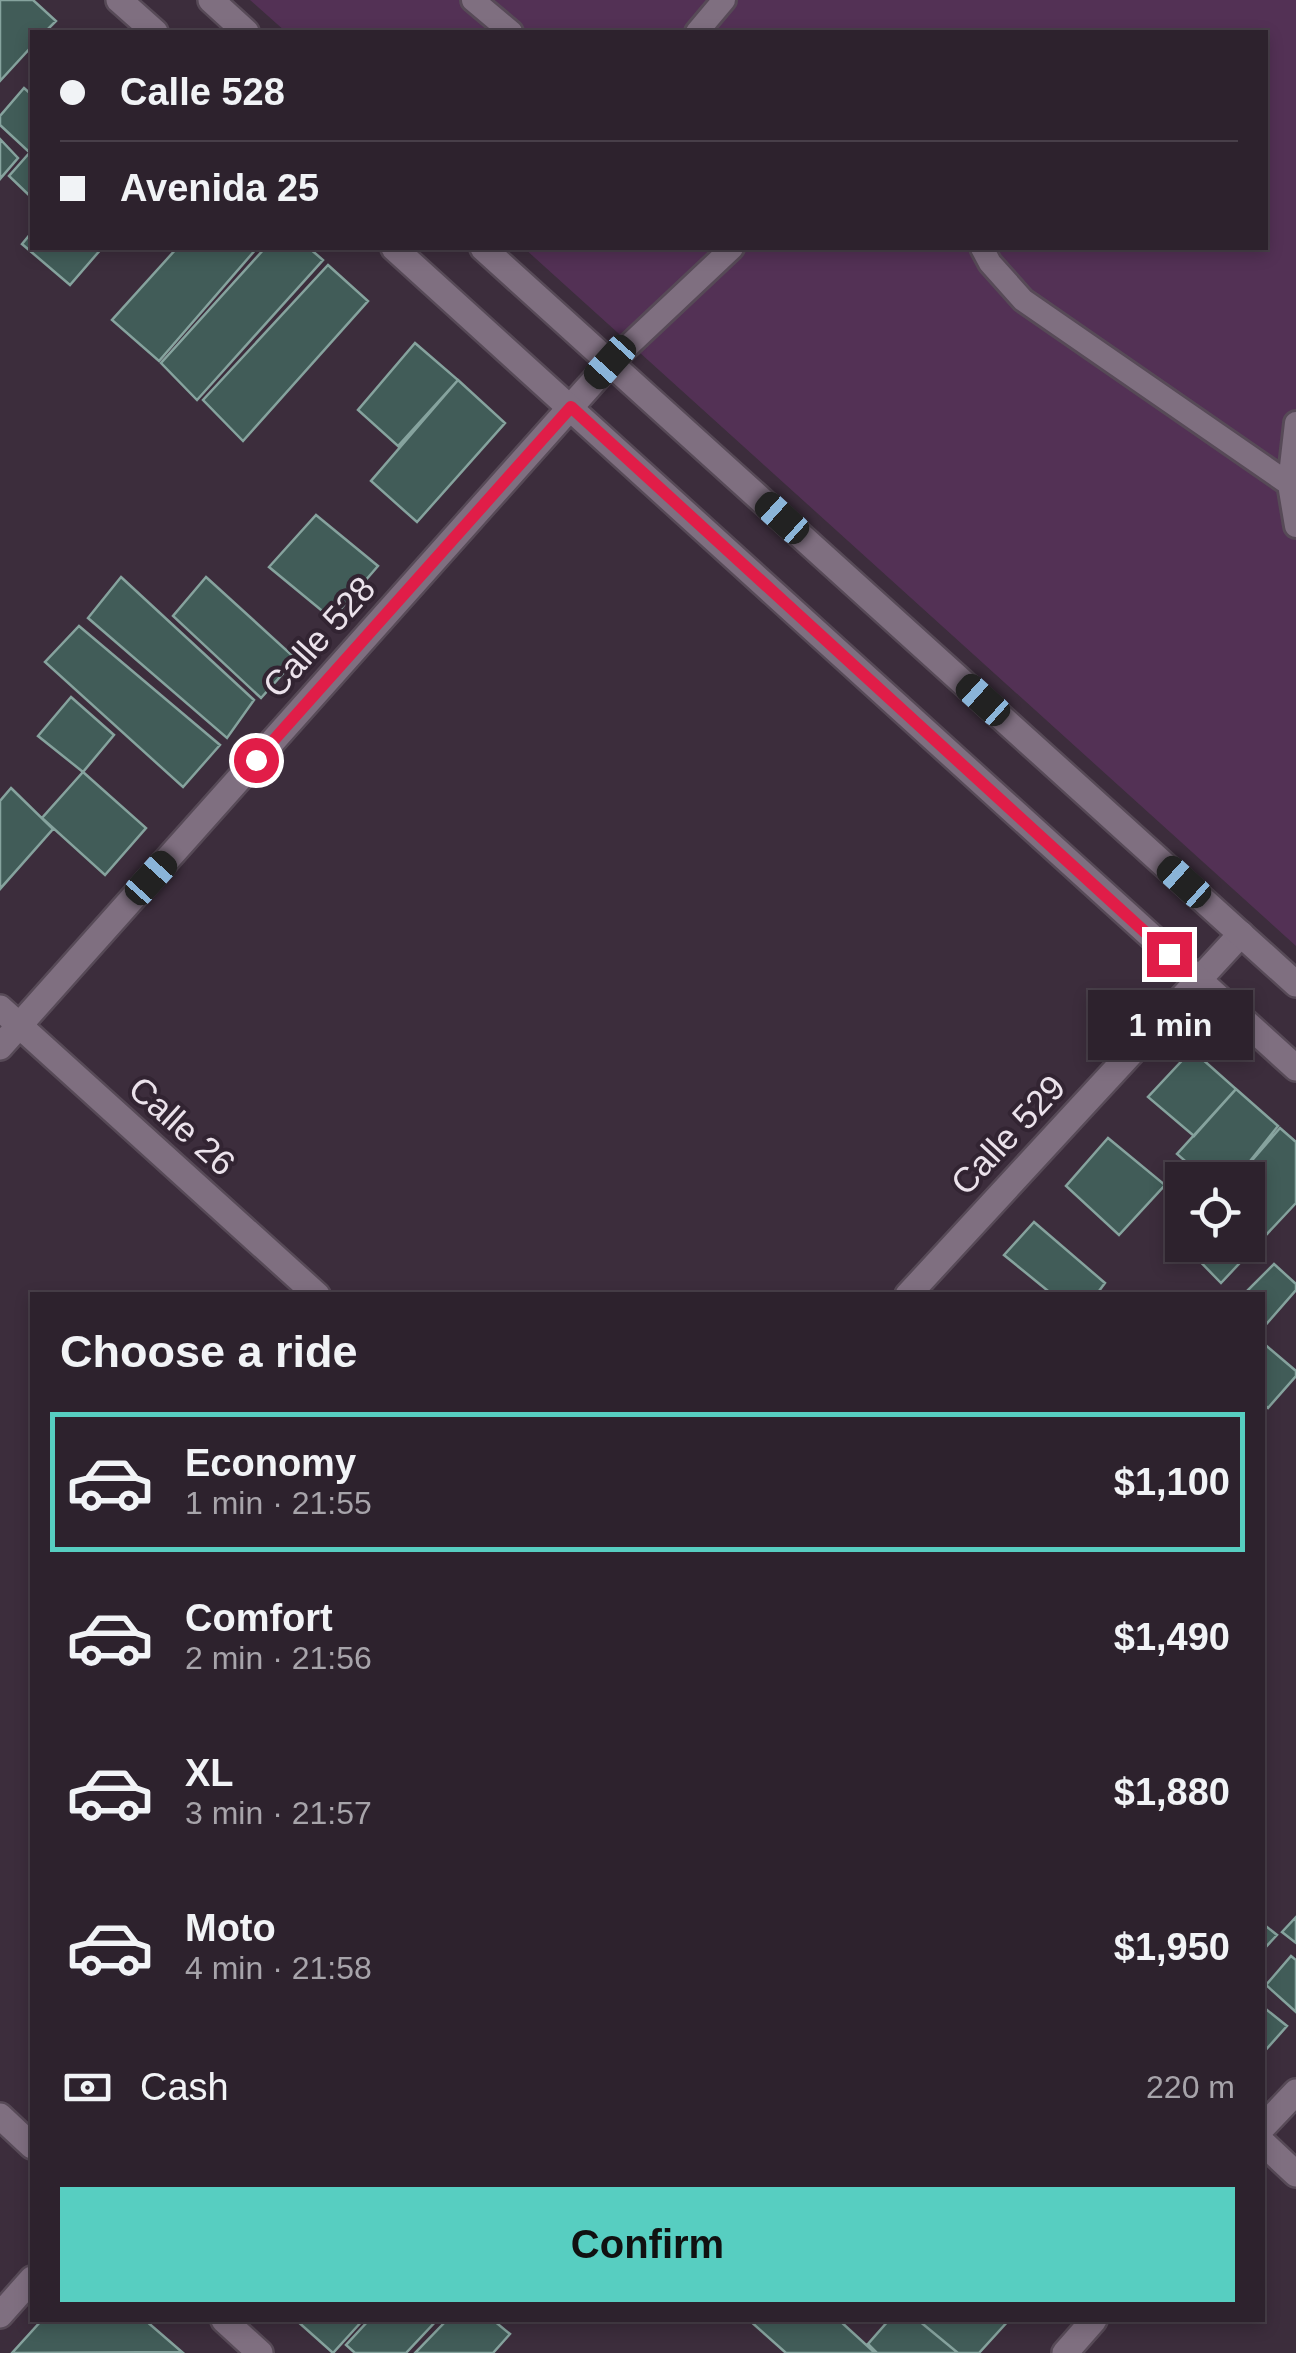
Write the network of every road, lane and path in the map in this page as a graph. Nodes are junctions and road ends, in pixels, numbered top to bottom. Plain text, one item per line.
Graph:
1 (119, 0) edge
2 (210, 0) edge
3 (473, 0) edge
4 (724, 0) edge
5 (153, 30) edge
6 (244, 30) edge
7 (510, 30) edge
8 (698, 30) edge
9 (396, 250) edge
10 (490, 250) edge
11 (730, 250) edge
12 (983, 250) edge
13 (610, 362) junction
14 (571, 407) junction
15 (1296, 423) edge
16 (1289, 484) junction
17 (1296, 526) edge
18 (1241, 934) junction
19 (1197, 980) junction
20 (1296, 984) edge
21 (10, 1017) edge
22 (0, 1047) edge
23 (1296, 1068) edge
24 (314, 1292) edge
25 (911, 1292) edge
26 (1296, 2092) edge
27 (0, 2116) edge
28 (1265, 2125) edge
29 (30, 2144) edge
30 (1265, 2145) edge
31 (1296, 2174) edge
32 (30, 2281) edge
33 (0, 2315) edge
34 (226, 2322) edge
35 (1092, 2322) edge
36 (260, 2353) edge
37 (1065, 2353) edge

1 - 5 main road
2 - 6 main road
3 - 7 lane
4 - 8 lane
9 - 14 main road
10 - 13 main road
11 - 13 lane
12 - 16 lane
13 - 14 main road, Calle 528
13 - 18 main road
14 - 19 main road
14 - 21 main road, Calle 528
15 - 16 lane
16 - 17 lane
18 - 19 main road, Calle 529
18 - 20 main road
19 - 23 main road
19 - 25 main road, Calle 529
21 - 22 main road, Calle 528
21 - 24 main road, Calle 26
26 - 28 main road
27 - 29 main road
30 - 31 main road
32 - 33 main road
34 - 36 main road
35 - 37 main road

